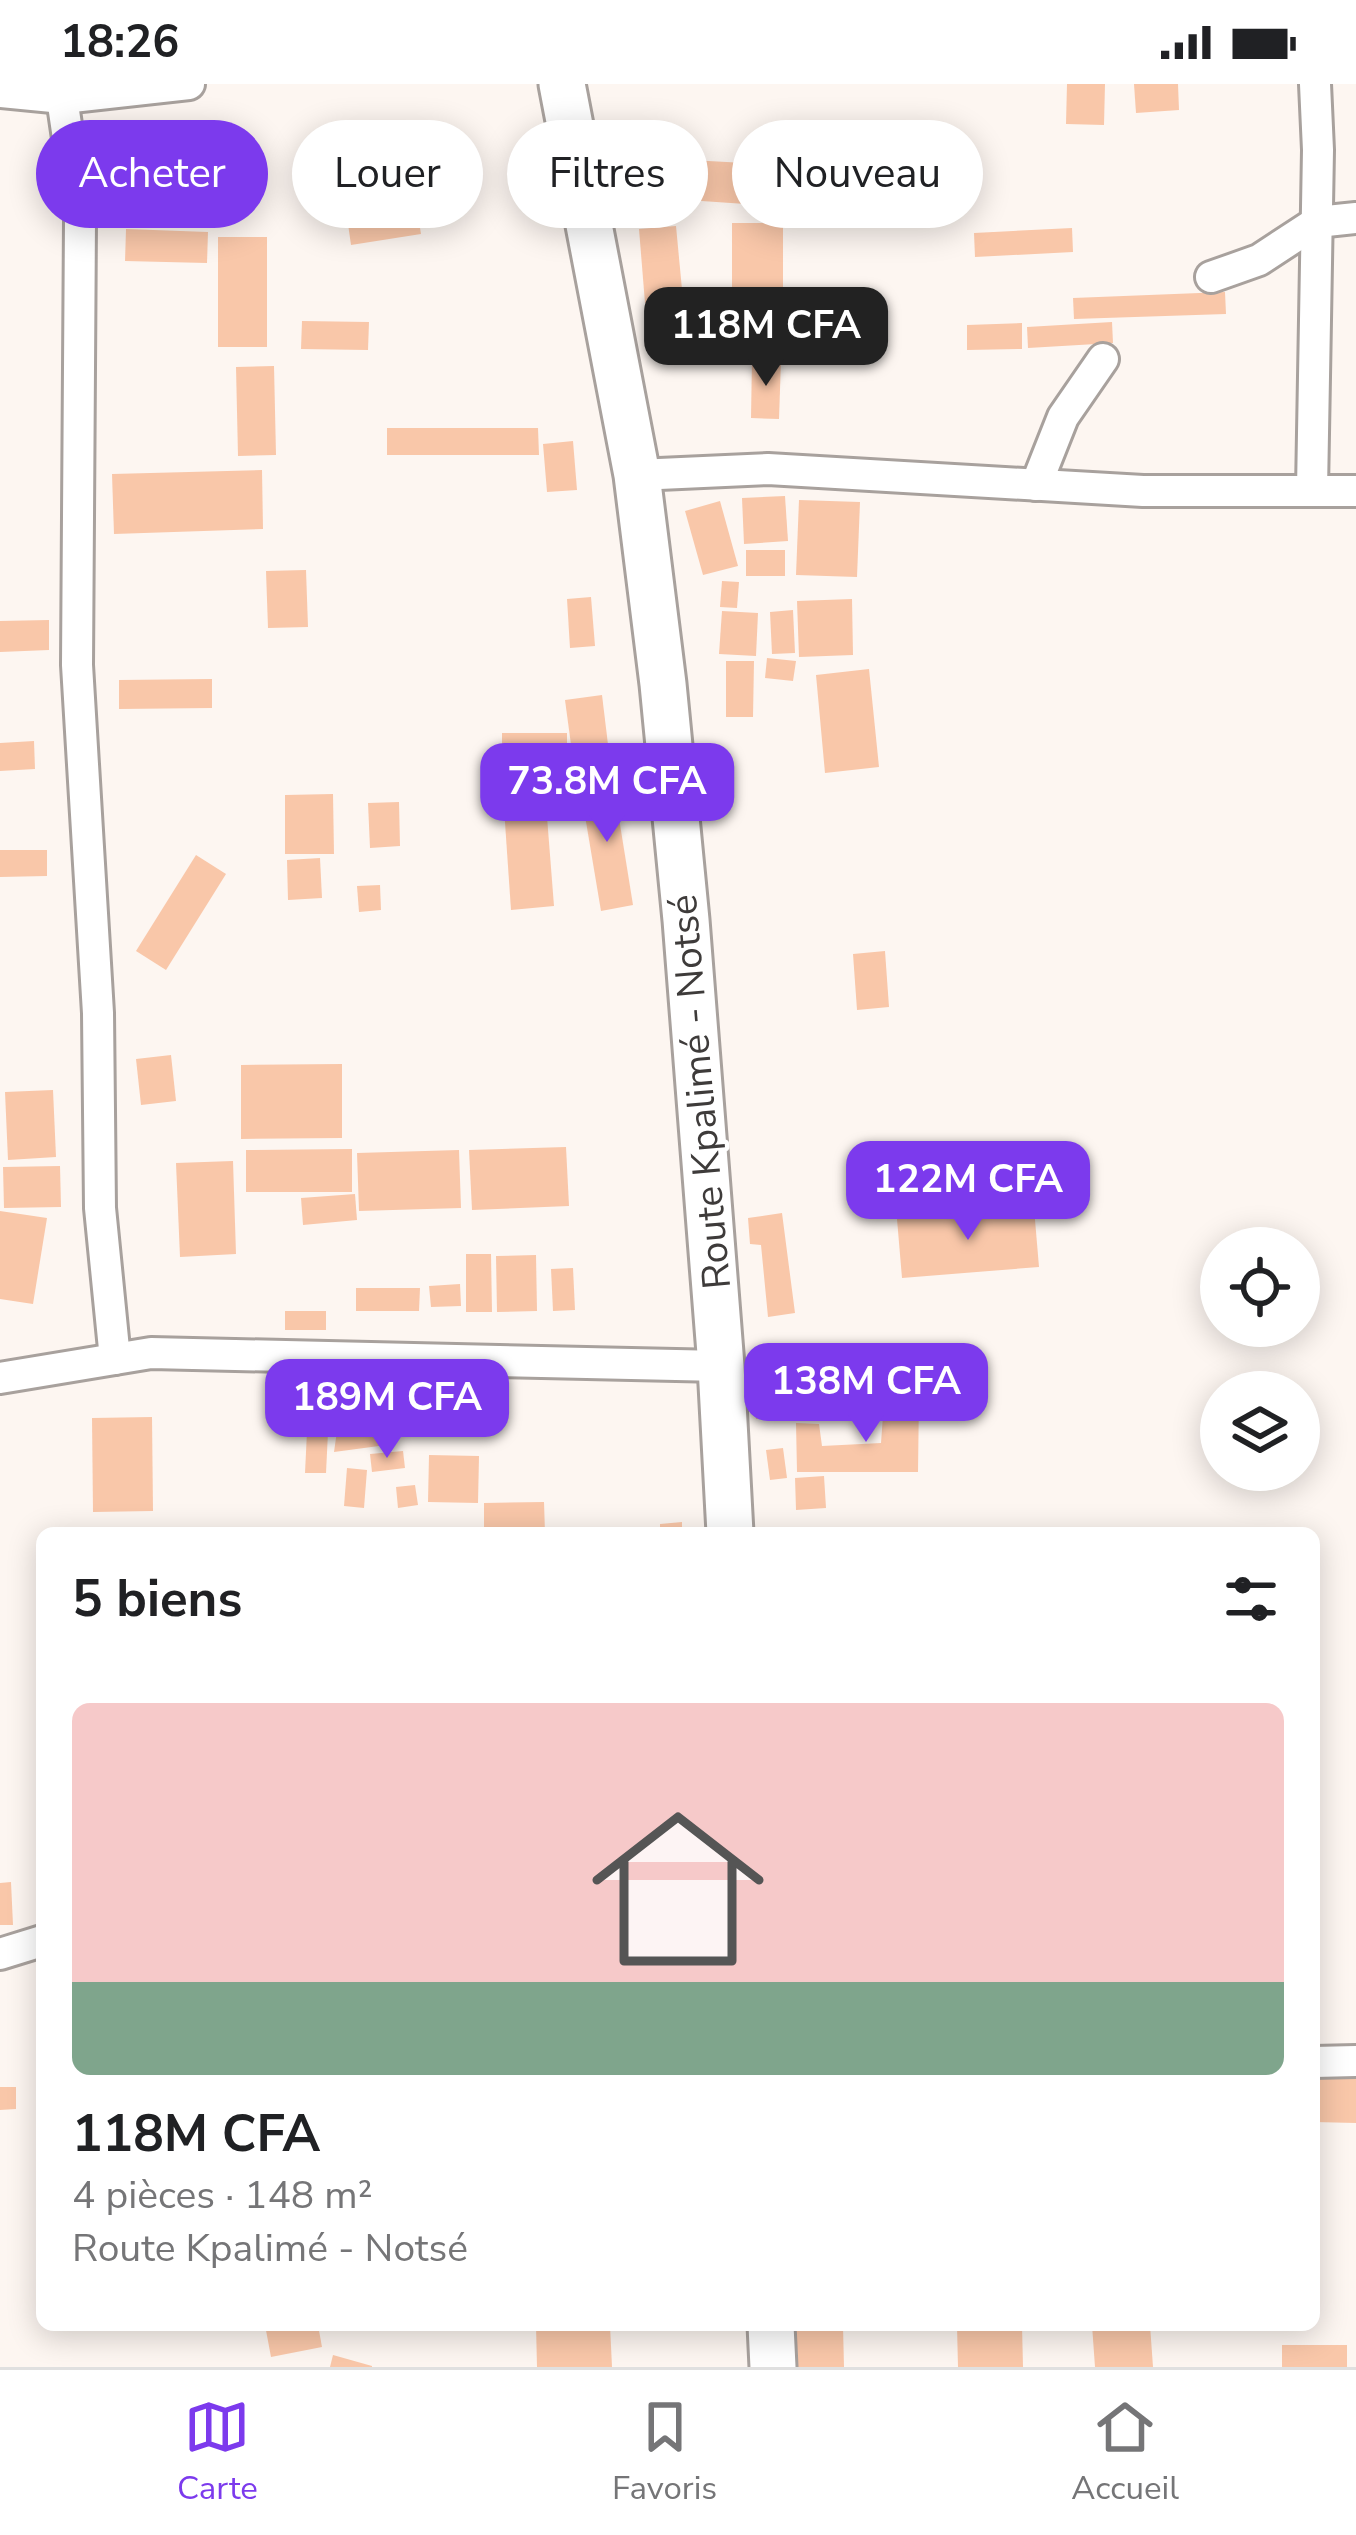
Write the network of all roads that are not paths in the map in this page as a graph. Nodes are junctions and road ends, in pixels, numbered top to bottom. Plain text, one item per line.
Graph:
1 (189, 84) edge
2 (562, 84) edge
3 (1315, 84) edge
4 (62, 91) edge
5 (0, 92) edge
6 (1356, 218) edge
7 (1317, 222) junction
8 (1211, 277) dead end
9 (1103, 359) dead end
10 (638, 475) junction
11 (1036, 484) junction
12 (1312, 490) junction
13 (1356, 491) edge
14 (115, 1359) junction
15 (722, 1366) junction
16 (0, 1378) edge
17 (730, 1527) edge
18 (36, 1943) edge
19 (0, 1954) edge
20 (1356, 2061) edge
21 (1320, 2062) edge
22 (771, 2331) edge
23 (773, 2367) edge

1 - 4 street
2 - 10 main road, Route Kpalimé - Notsé
3 - 7 street
4 - 5 street
4 - 14 street
6 - 7 street
7 - 8 street
7 - 12 street
9 - 11 street
10 - 11 street
10 - 15 main road, Route Kpalimé - Notsé
11 - 12 street
12 - 13 street
14 - 15 street
14 - 16 street
15 - 17 main road, Route Kpalimé - Notsé
18 - 19 street
20 - 21 street
22 - 23 main road

